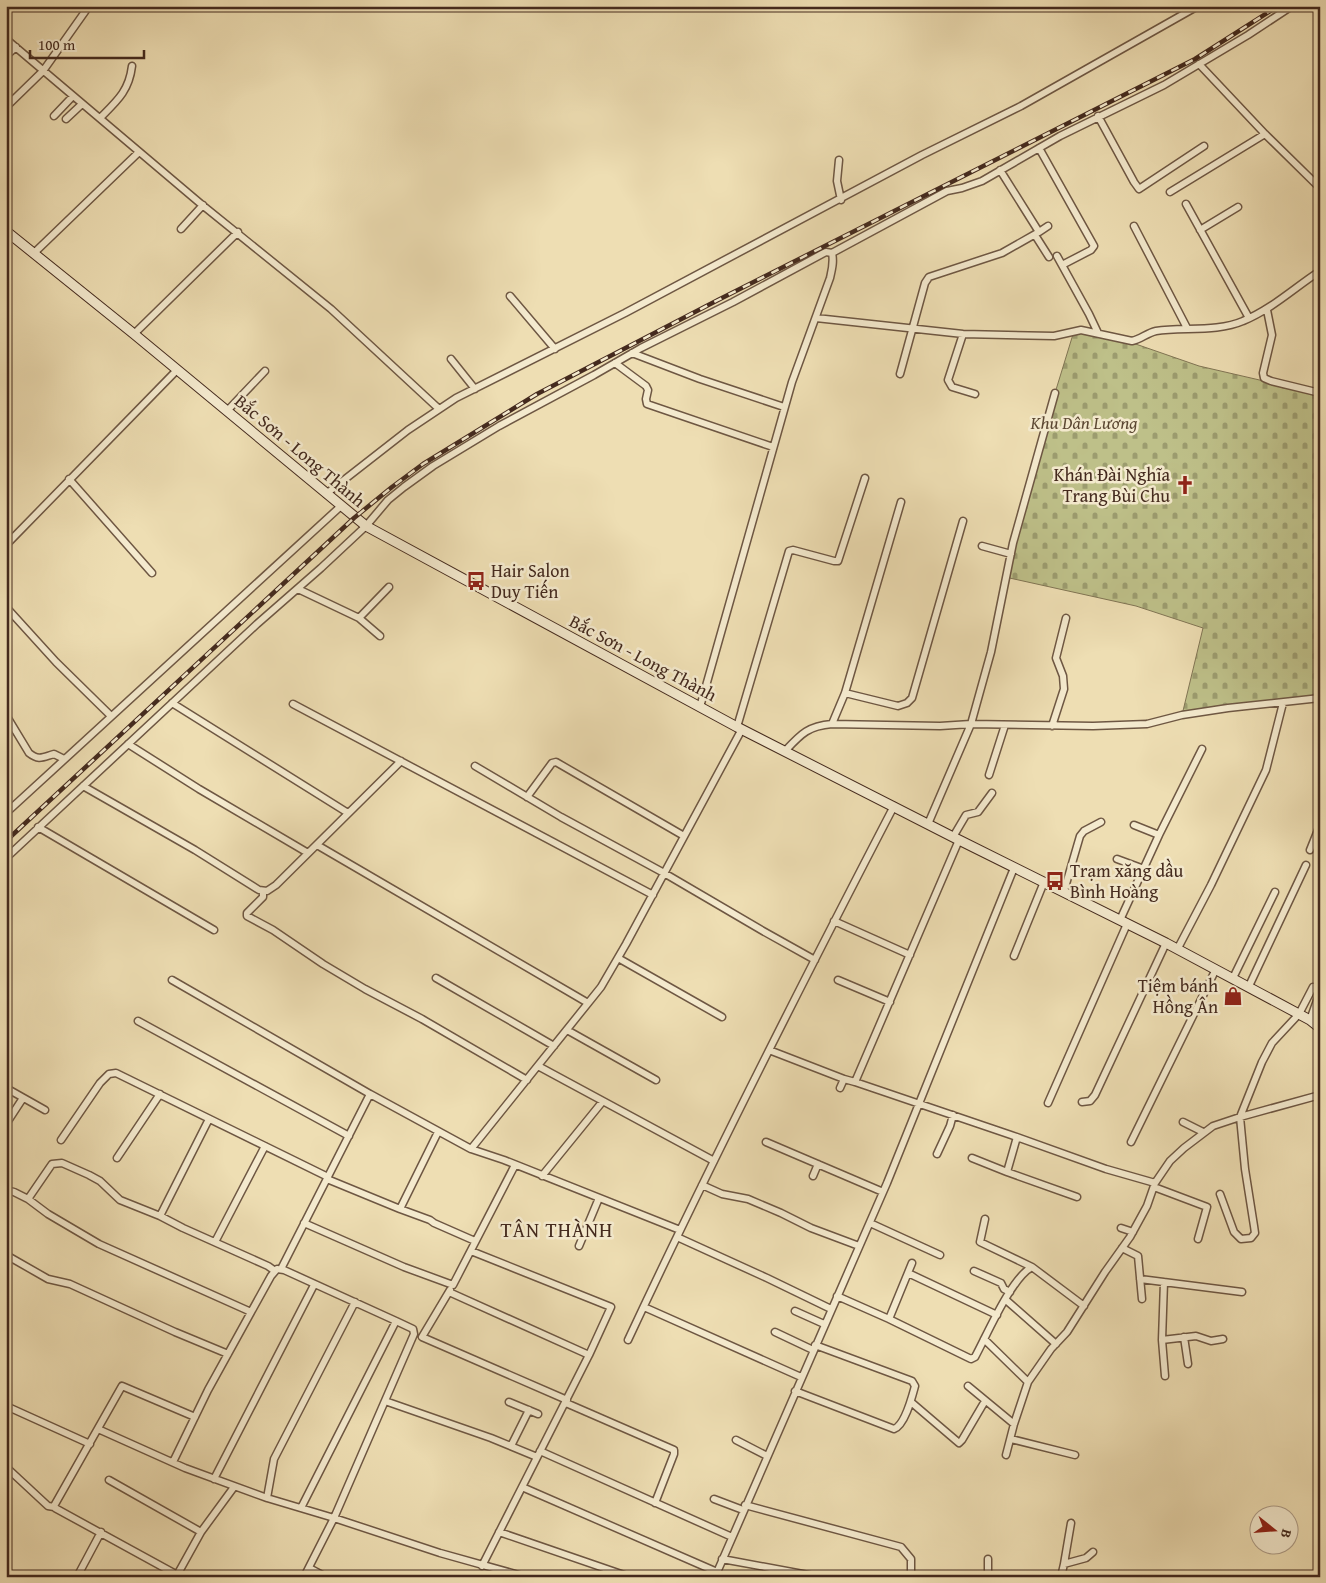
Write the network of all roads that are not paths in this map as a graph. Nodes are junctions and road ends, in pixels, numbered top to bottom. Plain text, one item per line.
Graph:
1 (89, 6) edge
2 (1198, 6) edge
3 (1292, 6) edge
4 (6, 39) edge
5 (16, 47) junction
6 (6, 56) edge
7 (1199, 64) junction
8 (132, 66) dead end
9 (43, 70) junction
10 (73, 96) junction
11 (82, 104) junction
12 (6, 107) edge
13 (54, 116) dead end
14 (1098, 116) junction
15 (100, 118) junction
16 (66, 119) dead end
17 (1265, 134) junction
18 (1204, 146) dead end
19 (1039, 148) junction
20 (139, 152) junction
21 (839, 160) dead end
22 (1000, 170) junction
23 (1320, 188) edge
24 (1170, 192) dead end
25 (841, 200) junction
26 (1186, 204) dead end
27 (203, 206) junction
28 (1238, 207) dead end
29 (1048, 226) dead end
30 (1134, 226) dead end
31 (181, 229) dead end
32 (1200, 230) junction
33 (6, 231) edge
34 (238, 232) junction
35 (1037, 233) junction
36 (832, 253) junction
37 (34, 254) junction
38 (1057, 256) dead end
39 (1049, 257) dead end
40 (1062, 265) junction
41 (1320, 271) edge
42 (510, 296) dead end
43 (1267, 310) junction
44 (816, 318) junction
45 (1249, 318) junction
46 (1187, 328) junction
47 (912, 329) junction
48 (134, 334) junction
49 (963, 334) junction
50 (1098, 334) junction
51 (555, 349) junction
52 (632, 353) junction
53 (451, 359) dead end
54 (615, 363) junction
55 (177, 370) junction
56 (265, 371) dead end
57 (900, 374) dead end
58 (475, 389) junction
59 (1055, 393) dead end
60 (1320, 393) edge
61 (974, 394) dead end
62 (784, 407) junction
63 (439, 409) junction
64 (227, 411) junction
65 (773, 447) junction
66 (865, 478) dead end
67 (69, 479) junction
68 (326, 494) junction
69 (901, 502) dead end
70 (341, 506) junction
71 (963, 521) dead end
72 (366, 526) junction
73 (6, 545) edge
74 (982, 546) dead end
75 (1010, 554) junction
76 (152, 573) dead end
77 (389, 587) dead end
78 (298, 589) junction
79 (6, 607) edge
80 (359, 618) junction
81 (1066, 618) dead end
82 (380, 636) dead end
83 (845, 693) junction
84 (1320, 698) edge
85 (172, 703) junction
86 (293, 704) dead end
87 (1283, 704) junction
88 (700, 707) junction
89 (6, 716) edge
90 (111, 716) junction
91 (832, 724) junction
92 (971, 724) junction
93 (1005, 725) junction
94 (1052, 726) junction
95 (739, 728) junction
96 (128, 744) junction
97 (1202, 749) dead end
98 (785, 751) junction
99 (64, 759) junction
100 (401, 761) junction
101 (475, 766) dead end
102 (989, 775) dead end
103 (83, 786) junction
104 (992, 793) dead end
105 (527, 797) junction
106 (894, 806) junction
107 (6, 813) edge
108 (348, 813) junction
109 (1101, 822) dead end
110 (928, 824) junction
111 (1134, 824) dead end
112 (1320, 825) edge
113 (38, 827) junction
114 (1159, 835) junction
115 (684, 836) junction
116 (956, 838) junction
117 (317, 845) junction
118 (1310, 850) dead end
119 (308, 853) junction
120 (6, 858) edge
121 (1117, 859) dead end
122 (1306, 865) dead end
123 (1014, 868) junction
124 (1144, 869) junction
125 (664, 872) junction
126 (1044, 882) junction
127 (263, 891) junction
128 (1064, 891) junction
129 (1275, 892) dead end
130 (653, 895) junction
131 (834, 921) junction
132 (1124, 922) junction
133 (214, 930) dead end
134 (1166, 943) junction
135 (1178, 948) junction
136 (910, 955) junction
137 (1014, 956) dead end
138 (618, 958) junction
139 (815, 960) junction
140 (1216, 969) junction
141 (436, 978) dead end
142 (1233, 978) junction
143 (172, 980) dead end
144 (838, 980) dead end
145 (1249, 986) junction
146 (1313, 987) dead end
147 (1320, 992) edge
148 (890, 1002) junction
149 (588, 1003) junction
150 (1299, 1014) junction
151 (722, 1017) dead end
152 (1310, 1020) junction
153 (138, 1021) dead end
154 (1320, 1028) edge
155 (567, 1030) junction
156 (554, 1046) junction
157 (769, 1050) junction
158 (538, 1066) junction
159 (844, 1079) junction
160 (527, 1080) junction
161 (656, 1080) dead end
162 (855, 1082) junction
163 (6, 1088) edge
164 (840, 1088) dead end
165 (160, 1094) junction
166 (370, 1094) junction
167 (1320, 1095) edge
168 (23, 1098) junction
169 (604, 1101) junction
170 (1082, 1102) dead end
171 (1048, 1103) dead end
172 (919, 1104) junction
173 (45, 1110) dead end
174 (953, 1115) junction
175 (1240, 1117) junction
176 (209, 1119) junction
177 (1183, 1122) dead end
178 (6, 1124) edge
179 (438, 1132) junction
180 (1203, 1132) junction
181 (349, 1136) junction
182 (1017, 1137) junction
183 (60, 1140) dead end
184 (766, 1142) dead end
185 (1131, 1142) dead end
186 (265, 1146) junction
187 (471, 1149) junction
188 (937, 1154) dead end
189 (117, 1158) dead end
190 (972, 1158) dead end
191 (714, 1161) junction
192 (515, 1164) junction
193 (818, 1164) junction
194 (1008, 1172) junction
195 (542, 1176) junction
196 (813, 1176) dead end
197 (327, 1178) junction
198 (702, 1185) junction
199 (1154, 1185) junction
200 (6, 1190) edge
201 (883, 1192) junction
202 (1220, 1194) dead end
203 (599, 1198) junction
204 (1077, 1198) dead end
205 (28, 1199) junction
206 (400, 1209) junction
207 (160, 1216) junction
208 (985, 1219) dead end
209 (304, 1222) junction
210 (870, 1223) junction
211 (1122, 1228) dead end
212 (680, 1230) junction
213 (1133, 1232) junction
214 (676, 1237) junction
215 (1198, 1239) dead end
216 (475, 1241) junction
217 (215, 1242) junction
218 (579, 1246) dead end
219 (859, 1246) junction
220 (1122, 1248) junction
221 (471, 1251) junction
222 (6, 1255) edge
223 (940, 1255) dead end
224 (912, 1263) dead end
225 (1032, 1266) junction
226 (278, 1270) junction
227 (974, 1271) dead end
228 (908, 1273) junction
229 (1140, 1279) junction
230 (1164, 1282) junction
231 (314, 1285) junction
232 (453, 1285) junction
233 (449, 1292) junction
234 (1010, 1292) junction
235 (1242, 1292) dead end
236 (837, 1296) junction
237 (1142, 1299) dead end
238 (1006, 1300) junction
239 (355, 1302) junction
240 (1084, 1306) junction
241 (644, 1307) junction
242 (831, 1309) junction
243 (795, 1311) dead end
244 (251, 1312) junction
245 (997, 1315) junction
246 (889, 1319) junction
247 (396, 1321) junction
248 (824, 1324) junction
249 (775, 1332) dead end
250 (414, 1334) junction
251 (422, 1337) junction
252 (1184, 1337) junction
253 (984, 1339) junction
254 (1223, 1339) dead end
255 (628, 1340) dead end
256 (1162, 1340) junction
257 (1056, 1344) junction
258 (814, 1348) junction
259 (228, 1354) junction
260 (589, 1355) junction
261 (1188, 1364) dead end
262 (1165, 1376) dead end
263 (801, 1377) junction
264 (1028, 1382) junction
265 (968, 1386) dead end
266 (795, 1391) junction
267 (385, 1401) junction
268 (566, 1401) junction
269 (985, 1401) junction
270 (509, 1402) dead end
271 (911, 1402) junction
272 (6, 1406) edge
273 (529, 1410) junction
274 (538, 1414) dead end
275 (195, 1417) junction
276 (1014, 1424) junction
277 (98, 1429) junction
278 (1011, 1439) junction
279 (736, 1440) dead end
280 (90, 1444) junction
281 (511, 1446) junction
282 (538, 1454) junction
283 (1006, 1455) dead end
284 (1075, 1455) dead end
285 (767, 1456) junction
286 (173, 1462) junction
287 (6, 1467) edge
288 (214, 1479) junction
289 (109, 1480) dead end
290 (234, 1487) junction
291 (522, 1487) junction
292 (267, 1498) junction
293 (714, 1499) dead end
294 (655, 1503) junction
295 (54, 1507) junction
296 (301, 1508) junction
297 (744, 1508) junction
298 (334, 1518) junction
299 (1071, 1523) dead end
300 (101, 1532) junction
301 (200, 1532) junction
302 (499, 1532) junction
303 (732, 1537) junction
304 (1093, 1552) dead end
305 (988, 1558) dead end
306 (722, 1559) junction
307 (1064, 1564) junction
308 (482, 1566) junction
309 (309, 1568) junction
310 (716, 1574) edge
311 (178, 1576) edge
312 (76, 1577) edge
313 (304, 1577) edge
314 (326, 1577) edge
315 (526, 1577) edge
316 (630, 1577) edge
317 (819, 1577) edge
318 (912, 1577) edge
319 (988, 1577) edge
320 (1061, 1577) edge

1 - 9 street
2 - 25 street
3 - 7 street
4 - 5 street
5 - 6 street
5 - 9 street
7 - 14 street
7 - 17 street
8 - 15 street
9 - 10 street
9 - 12 street
10 - 11 street
10 - 13 street
11 - 15 street
11 - 16 street
14 - 18 street
14 - 19 street
15 - 20 street
17 - 23 street
17 - 24 street
19 - 22 street
19 - 40 street
20 - 27 street
20 - 37 street
21 - 25 street
22 - 35 street
22 - 36 street
25 - 51 street
26 - 32 street
27 - 31 street
27 - 34 street
28 - 32 street
29 - 35 street
30 - 46 street
32 - 45 street
33 - 37 main road, Bắc Sơn - Long Thành
34 - 48 street
34 - 63 street
35 - 39 street
35 - 47 street
36 - 44 street
36 - 52 street
37 - 48 main road, Bắc Sơn - Long Thành
38 - 40 street
40 - 50 street
41 - 43 street
42 - 51 street
43 - 45 street
43 - 60 street
44 - 47 street
44 - 62 street
45 - 46 street
46 - 50 street
47 - 49 street
47 - 57 street
48 - 55 main road, Bắc Sơn - Long Thành
49 - 50 street
49 - 61 street
51 - 58 street
52 - 54 street
52 - 62 street
53 - 58 street
54 - 65 street
54 - 72 street
55 - 64 main road, Bắc Sơn - Long Thành
55 - 67 street
56 - 64 street
58 - 63 street
59 - 75 street
62 - 65 street
63 - 68 street
64 - 68 main road, Bắc Sơn - Long Thành
65 - 88 street
66 - 95 street
67 - 73 street
67 - 76 street
68 - 70 main road, Bắc Sơn - Long Thành
69 - 83 street
70 - 72 main road, Bắc Sơn - Long Thành
70 - 90 street
71 - 83 street
72 - 78 street
72 - 88 main road, Bắc Sơn - Long Thành
74 - 75 street
75 - 92 street
77 - 80 street
78 - 80 street
78 - 85 street
79 - 90 street
80 - 82 street
81 - 94 street
83 - 91 street
84 - 87 street
85 - 96 street
85 - 108 street
86 - 100 street
87 - 94 street
87 - 135 street
88 - 95 main road, Bắc Sơn - Long Thành
89 - 99 street
90 - 99 street
91 - 92 street
91 - 98 street
92 - 93 street
92 - 110 street
93 - 94 street
93 - 102 street
95 - 98 main road, Bắc Sơn - Long Thành
95 - 115 street
96 - 103 street
96 - 119 street
97 - 114 street
98 - 106 main road, Bắc Sơn - Long Thành
99 - 107 street
100 - 108 street
100 - 130 street
101 - 105 street
103 - 113 street
103 - 127 street
104 - 116 street
105 - 115 street
105 - 125 street
106 - 110 main road, Bắc Sơn - Long Thành
106 - 131 street
108 - 117 street
109 - 128 street
110 - 116 main road, Bắc Sơn - Long Thành
111 - 114 street
112 - 118 street
113 - 120 street
113 - 133 street
114 - 124 street
115 - 125 street
116 - 123 main road, Bắc Sơn - Long Thành
116 - 136 street
117 - 119 street
117 - 149 street
119 - 127 street
121 - 124 street
122 - 145 street
123 - 126 main road, Bắc Sơn - Long Thành
123 - 172 street
124 - 132 street
125 - 130 street
125 - 139 street
126 - 128 main road, Bắc Sơn - Long Thành
126 - 137 street
127 - 160 street
128 - 132 main road, Bắc Sơn - Long Thành
129 - 142 street
130 - 138 street
131 - 136 street
131 - 139 street
132 - 134 main road, Bắc Sơn - Long Thành
132 - 171 street
134 - 135 main road, Bắc Sơn - Long Thành
134 - 170 street
135 - 140 main road, Bắc Sơn - Long Thành
136 - 148 street
138 - 149 street
138 - 151 street
139 - 157 street
140 - 142 main road, Bắc Sơn - Long Thành
140 - 185 street
141 - 156 street
142 - 145 main road, Bắc Sơn - Long Thành
143 - 166 street
144 - 148 street
145 - 150 main road, Bắc Sơn - Long Thành
146 - 150 street
147 - 152 street
148 - 162 street
149 - 155 street
150 - 152 main road, Bắc Sơn - Long Thành
150 - 175 street
152 - 154 main road, Bắc Sơn - Long Thành
153 - 181 street
155 - 156 street
155 - 161 street
156 - 158 street
157 - 159 street
157 - 191 street
158 - 160 street
158 - 169 street
159 - 162 street
159 - 164 street
160 - 187 street
162 - 172 street
163 - 168 street
165 - 176 street
165 - 183 street
165 - 189 street
166 - 179 street
166 - 181 street
167 - 175 street
168 - 173 street
168 - 178 street
169 - 191 street
169 - 195 street
172 - 174 street
172 - 201 street
174 - 182 street
174 - 188 street
175 - 180 street
175 - 202 street
176 - 186 street
176 - 207 street
177 - 180 street
179 - 187 street
179 - 206 street
180 - 199 street
181 - 197 street
182 - 194 street
182 - 199 street
184 - 193 street
186 - 197 street
186 - 217 street
187 - 192 street
190 - 194 street
191 - 198 street
192 - 195 street
192 - 216 street
193 - 196 street
193 - 201 street
194 - 204 street
195 - 203 street
197 - 206 street
197 - 209 street
198 - 212 street
198 - 219 street
199 - 213 street
199 - 215 street
200 - 205 street
201 - 210 street
203 - 212 street
203 - 218 street
205 - 207 street
205 - 244 street
206 - 216 street
207 - 217 street
208 - 225 street
209 - 226 street
209 - 232 street
210 - 219 street
210 - 223 street
211 - 213 street
212 - 214 street
213 - 220 street
214 - 241 street
214 - 242 street
216 - 221 street
217 - 226 street
219 - 236 street
220 - 229 street
220 - 240 street
221 - 232 street
221 - 260 street
222 - 259 street
224 - 228 street
225 - 234 street
225 - 240 street
226 - 231 street
226 - 244 street
227 - 234 street
228 - 245 street
228 - 246 street
229 - 230 street
229 - 237 street
230 - 235 street
230 - 256 street
231 - 239 street
231 - 288 street
232 - 233 street
233 - 251 street
233 - 260 street
234 - 238 street
236 - 242 street
236 - 246 street
238 - 245 street
238 - 257 street
239 - 247 street
239 - 292 street
240 - 257 street
241 - 255 street
241 - 263 street
242 - 248 street
243 - 248 street
244 - 259 street
245 - 253 street
246 - 253 street
247 - 250 street
247 - 296 street
248 - 258 street
249 - 258 street
250 - 251 street
250 - 267 street
251 - 268 street
252 - 254 street
252 - 256 street
252 - 261 street
253 - 264 street
256 - 262 street
257 - 264 street
258 - 263 street
258 - 271 street
259 - 275 street
260 - 268 street
263 - 266 street
264 - 276 street
265 - 269 street
266 - 271 street
266 - 285 street
267 - 281 street
267 - 298 street
268 - 282 street
268 - 294 street
269 - 271 street
269 - 276 street
270 - 273 street
272 - 280 street
273 - 274 street
273 - 281 street
275 - 277 street
275 - 286 street
276 - 278 street
277 - 280 street
277 - 286 street
278 - 283 street
278 - 284 street
279 - 285 street
280 - 295 street
281 - 282 street
282 - 291 street
282 - 294 street
285 - 297 street
286 - 288 street
287 - 295 street
288 - 290 street
289 - 301 street
290 - 292 street
290 - 301 street
291 - 302 street
291 - 310 street
292 - 296 street
293 - 297 street
294 - 303 street
295 - 300 street
296 - 298 street
297 - 303 street
297 - 318 street
298 - 308 street
298 - 309 street
299 - 307 street
300 - 311 street
300 - 312 street
301 - 311 street
302 - 308 street
302 - 316 street
303 - 306 street
304 - 307 street
305 - 319 street
306 - 310 street
306 - 317 street
307 - 320 street
308 - 315 street
309 - 313 street
309 - 314 street

